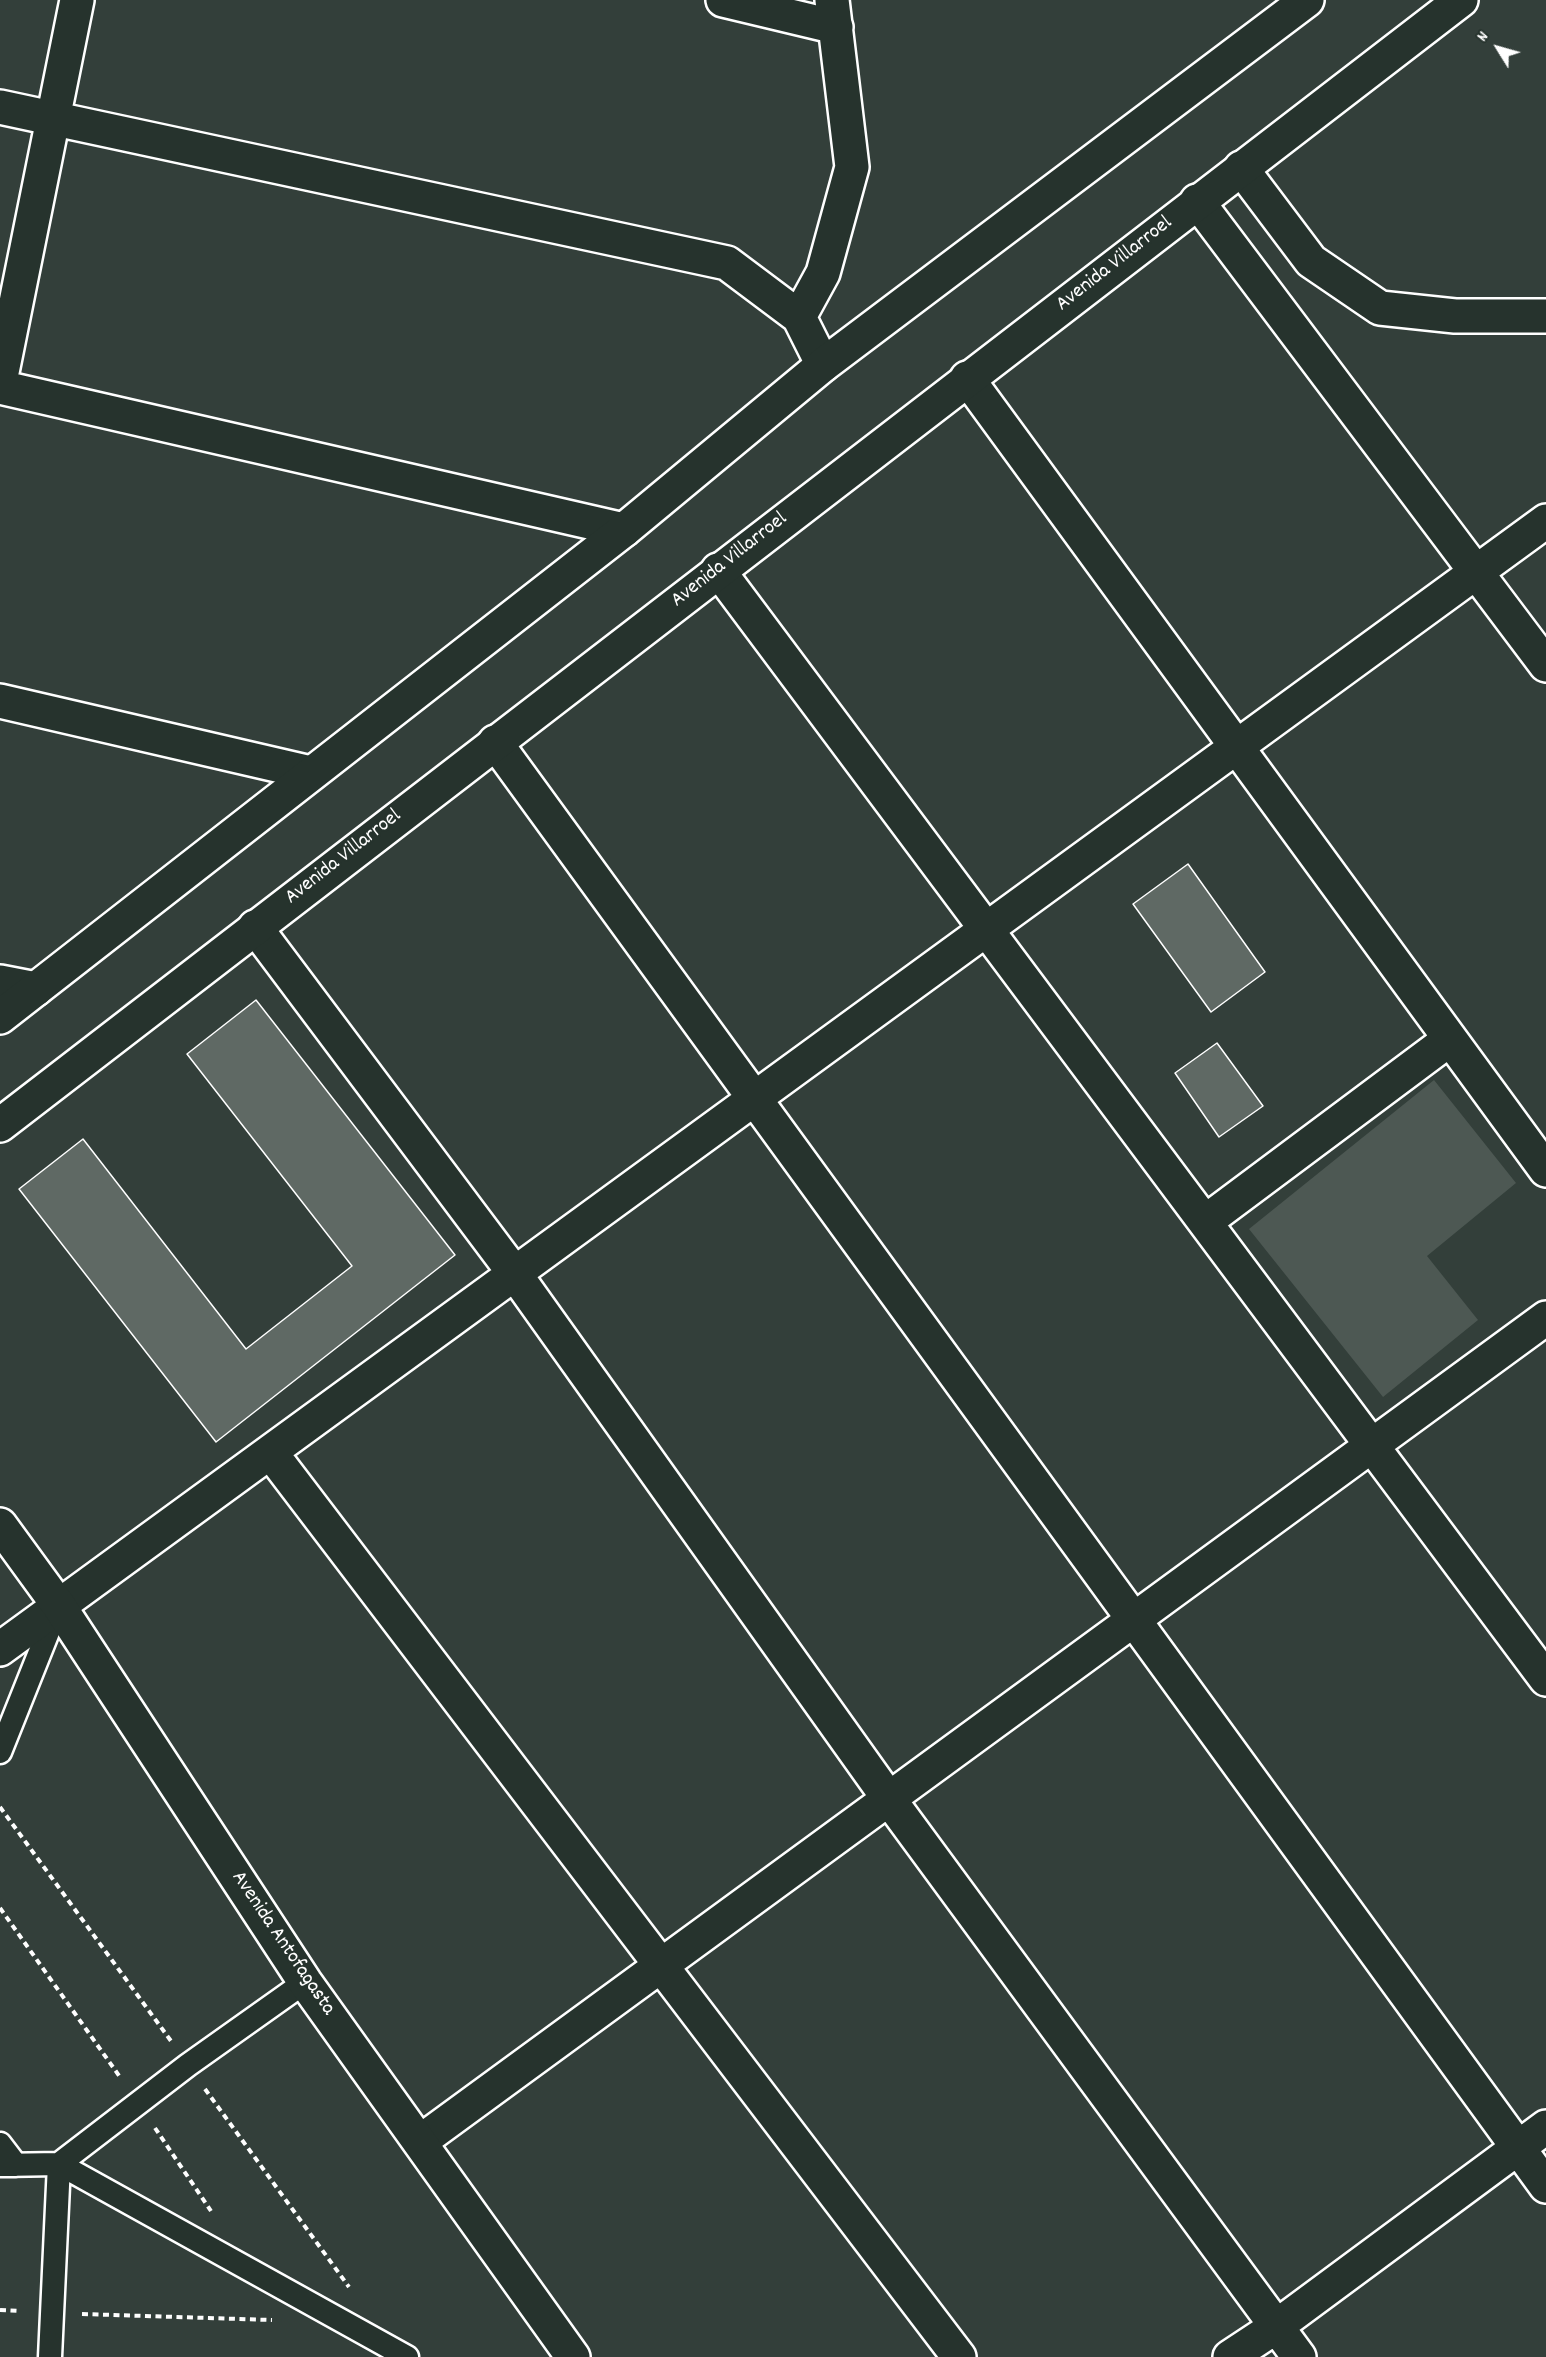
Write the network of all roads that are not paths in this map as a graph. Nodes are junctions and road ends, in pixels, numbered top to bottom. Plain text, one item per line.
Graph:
1 (77, 0) edge
2 (723, 0) edge
3 (1307, 0) edge
4 (1461, 0) edge
5 (834, 14) edge
6 (0, 107) edge
7 (52, 118) junction
8 (1241, 168) junction
9 (1197, 201) junction
10 (1546, 316) edge
11 (799, 317) junction
12 (823, 365) junction
13 (967, 378) junction
14 (0, 382) edge
15 (0, 387) edge
16 (1546, 521) edge
17 (624, 530) junction
18 (718, 570) junction
19 (1477, 571) junction
20 (1546, 665) edge
21 (0, 701) edge
22 (495, 742) junction
23 (1237, 747) junction
24 (311, 773) junction
25 (255, 927) junction
26 (987, 930) junction
27 (0, 982) edge
28 (36, 989) junction
29 (0, 1017) edge
30 (1450, 1039) junction
31 (755, 1099) junction
32 (0, 1125) edge
33 (1546, 1170) edge
34 (1205, 1222) junction
35 (515, 1274) junction
36 (1546, 1317) edge
37 (1372, 1445) junction
38 (271, 1453) junction
39 (0, 1525) edge
40 (59, 1606) junction
41 (1134, 1620) junction
42 (0, 1649) edge
43 (1546, 1679) edge
44 (0, 1752) edge
45 (889, 1799) junction
46 (660, 1967) junction
47 (305, 1982) junction
48 (1546, 2127) edge
49 (422, 2141) junction
50 (0, 2144) edge
51 (1518, 2148) junction
52 (59, 2164) junction
53 (8, 2165) edge
54 (1546, 2186) edge
55 (1277, 2326) junction
56 (50, 2357) edge
57 (407, 2357) edge
58 (573, 2357) edge
59 (959, 2357) edge
60 (1230, 2357) edge
61 (1299, 2357) edge

1 - 7 street
2 - 5 street
3 - 12 street
4 - 8 street, Avenida Villarroel
5 - 11 street
6 - 7 street
7 - 11 street
7 - 14 street
8 - 9 street, Avenida Villarroel
8 - 10 street
9 - 13 street, Avenida Villarroel
9 - 19 street
11 - 12 street
12 - 17 street
13 - 18 street, Avenida Villarroel
13 - 23 street
15 - 17 street
16 - 19 street
17 - 24 street
18 - 22 street, Avenida Villarroel
18 - 26 street
19 - 20 street
19 - 23 street
21 - 24 street
22 - 25 street, Avenida Villarroel
22 - 31 street
23 - 26 street
23 - 30 street
24 - 28 street
25 - 32 street, Avenida Villarroel
25 - 35 street
26 - 31 street
26 - 34 street
27 - 28 street
28 - 29 street
30 - 33 street
30 - 34 street
31 - 35 street
31 - 41 street
34 - 37 street
35 - 38 street
35 - 45 street
36 - 37 street
37 - 41 street
37 - 43 street
38 - 40 street
38 - 46 street
39 - 40 street, Avenida Antofagasta
40 - 42 street
40 - 44 lane
40 - 47 street, Avenida Antofagasta
41 - 45 street
41 - 51 street
45 - 46 street
45 - 55 street
46 - 49 street
46 - 59 street
47 - 49 street, Avenida Antofagasta
47 - 52 lane
48 - 51 street
49 - 58 street, Avenida Antofagasta
50 - 53 lane
51 - 54 street
51 - 55 street
52 - 53 lane
52 - 56 lane
52 - 57 lane
55 - 60 street
55 - 61 street

